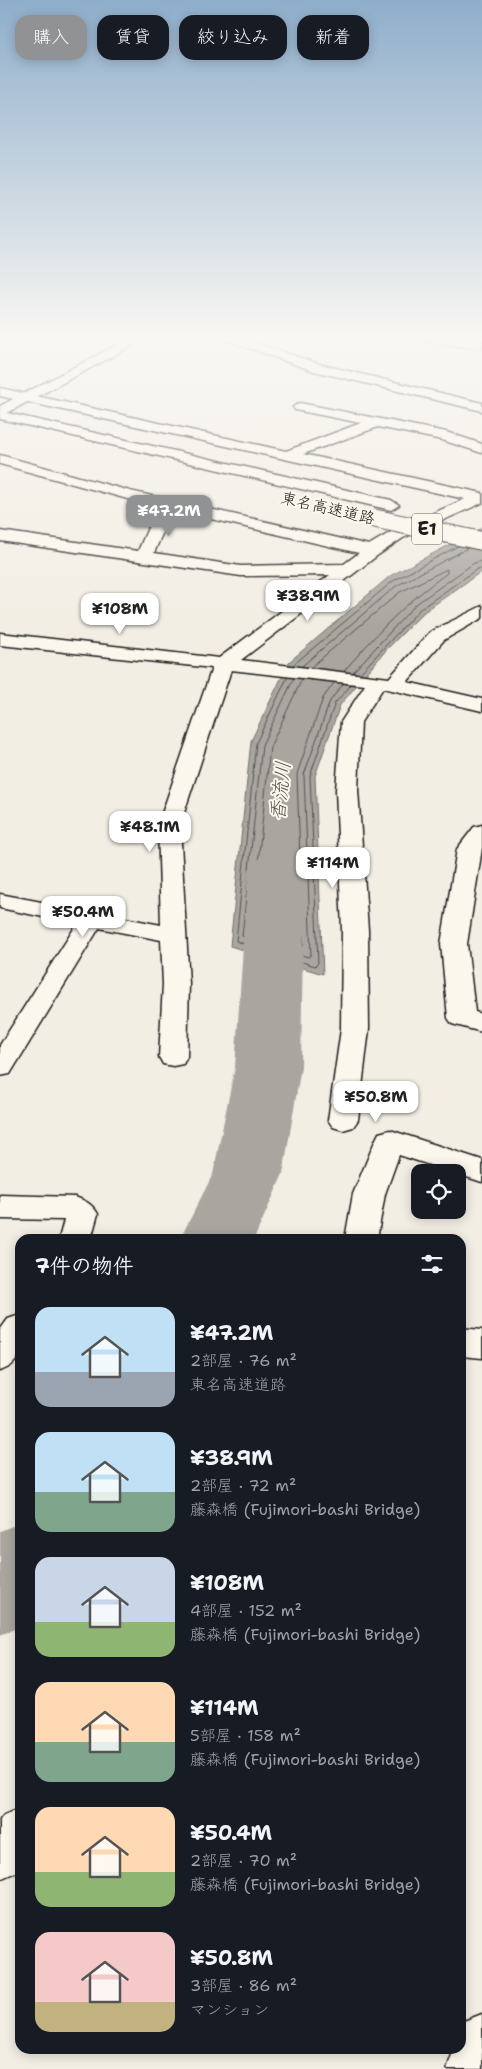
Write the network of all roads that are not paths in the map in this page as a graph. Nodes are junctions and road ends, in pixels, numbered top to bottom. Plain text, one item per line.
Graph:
1 (18, 434) edge
2 (79, 434) edge
3 (191, 434) edge
4 (346, 434) edge
5 (434, 434) edge
6 (482, 448) edge
7 (98, 453) dead end
8 (288, 455) junction
9 (0, 459) edge
10 (482, 498) edge
11 (167, 503) junction
12 (353, 514) dead end
13 (464, 521) dead end
14 (0, 536) edge
15 (482, 541) edge
16 (372, 551) junction
17 (143, 558) junction
18 (349, 569) junction
19 (482, 611) edge
20 (454, 626) junction
21 (482, 632) edge
22 (0, 639) edge
23 (230, 665) junction
24 (380, 682) junction
25 (482, 706) edge
26 (482, 832) edge
27 (0, 901) edge
28 (92, 919) junction
29 (173, 936) junction
30 (482, 1024) edge
31 (173, 1057) dead end
32 (0, 1067) edge
33 (343, 1120) dead end
34 (482, 1171) edge
35 (0, 1207) edge
36 (76, 1234) edge
37 (362, 1234) edge
38 (15, 1336) edge
39 (466, 1342) edge
40 (482, 1344) edge
41 (0, 1357) edge
42 (15, 1836) edge
43 (0, 1856) edge
44 (482, 2039) edge
45 (472, 2069) edge

1 - 7 main road
2 - 13 main road, 東名高速道路 / E1
3 - 8 main road
4 - 8 main road
5 - 6 main road
8 - 10 main road
9 - 11 main road
10 - 16 main road
11 - 16 main road
11 - 17 main road
12 - 15 main road, 東名高速道路 / E1, bridge
14 - 17 main road
16 - 18 main road
17 - 18 main road
18 - 23 main road
19 - 20 main road
20 - 21 main road
20 - 24 main road
22 - 23 main road
23 - 24 main road
23 - 29 main road
24 - 25 main road
24 - 33 main road
26 - 30 main road
27 - 28 main road
28 - 29 main road
28 - 32 main road
29 - 31 main road
34 - 37 main road
35 - 36 main road
38 - 41 main road
39 - 40 main road
42 - 43 main road
44 - 45 main road

